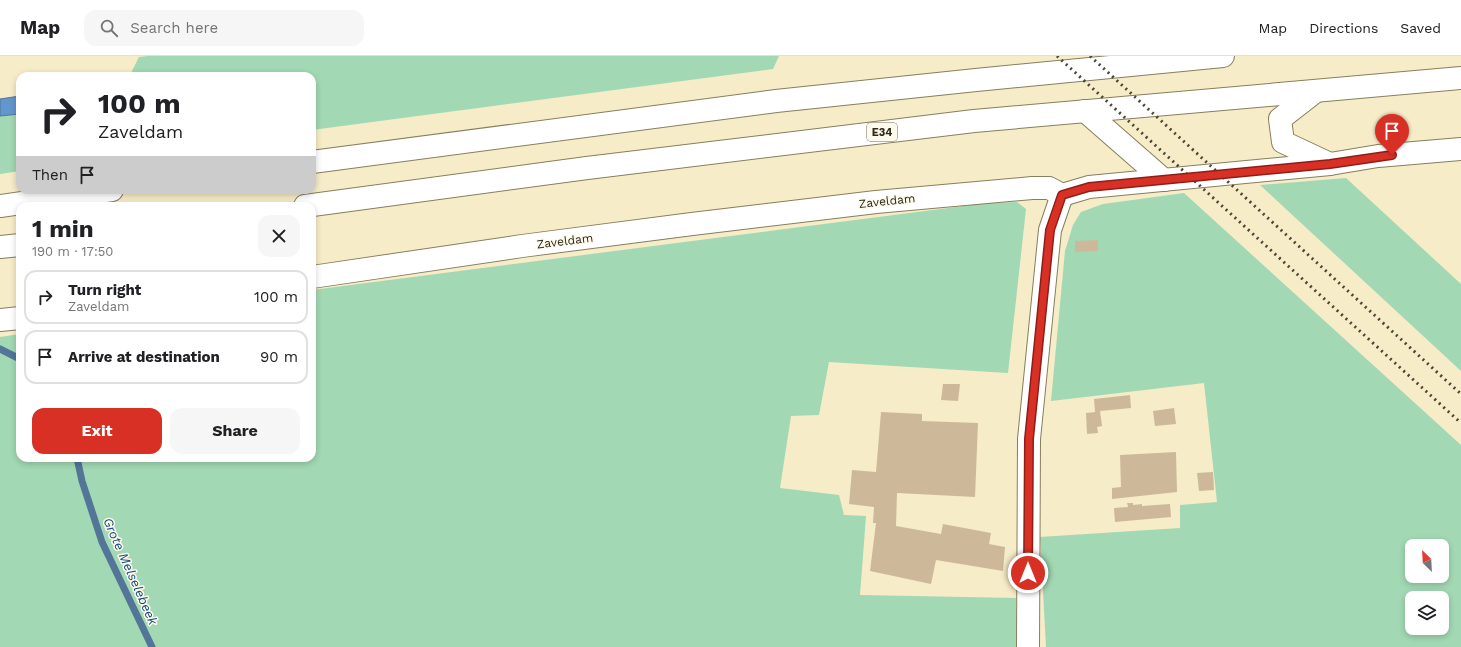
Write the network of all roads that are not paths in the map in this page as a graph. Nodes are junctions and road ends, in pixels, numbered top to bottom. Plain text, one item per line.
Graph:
1 (1223, 56) edge
2 (1461, 78) edge
3 (1316, 91) junction
4 (1085, 111) junction
5 (1461, 149) edge
6 (316, 161) edge
7 (1330, 164) junction
8 (1164, 180) junction
9 (84, 194) edge
10 (1062, 195) junction
11 (28, 202) edge
12 (16, 204) edge
13 (316, 205) edge
14 (0, 206) edge
15 (16, 245) edge
16 (0, 247) edge
17 (316, 276) edge
18 (16, 318) edge
19 (0, 320) edge
20 (1028, 647) edge

1 - 6 main road
2 - 3 main road, E34
3 - 4 main road, E34
3 - 7 main road
4 - 8 main road
4 - 13 main road, E34
5 - 7 main road
7 - 8 main road
8 - 10 main road
9 - 11 main road
10 - 17 main road, Zaveldam
10 - 20 main road
12 - 14 main road
15 - 16 main road
18 - 19 main road

